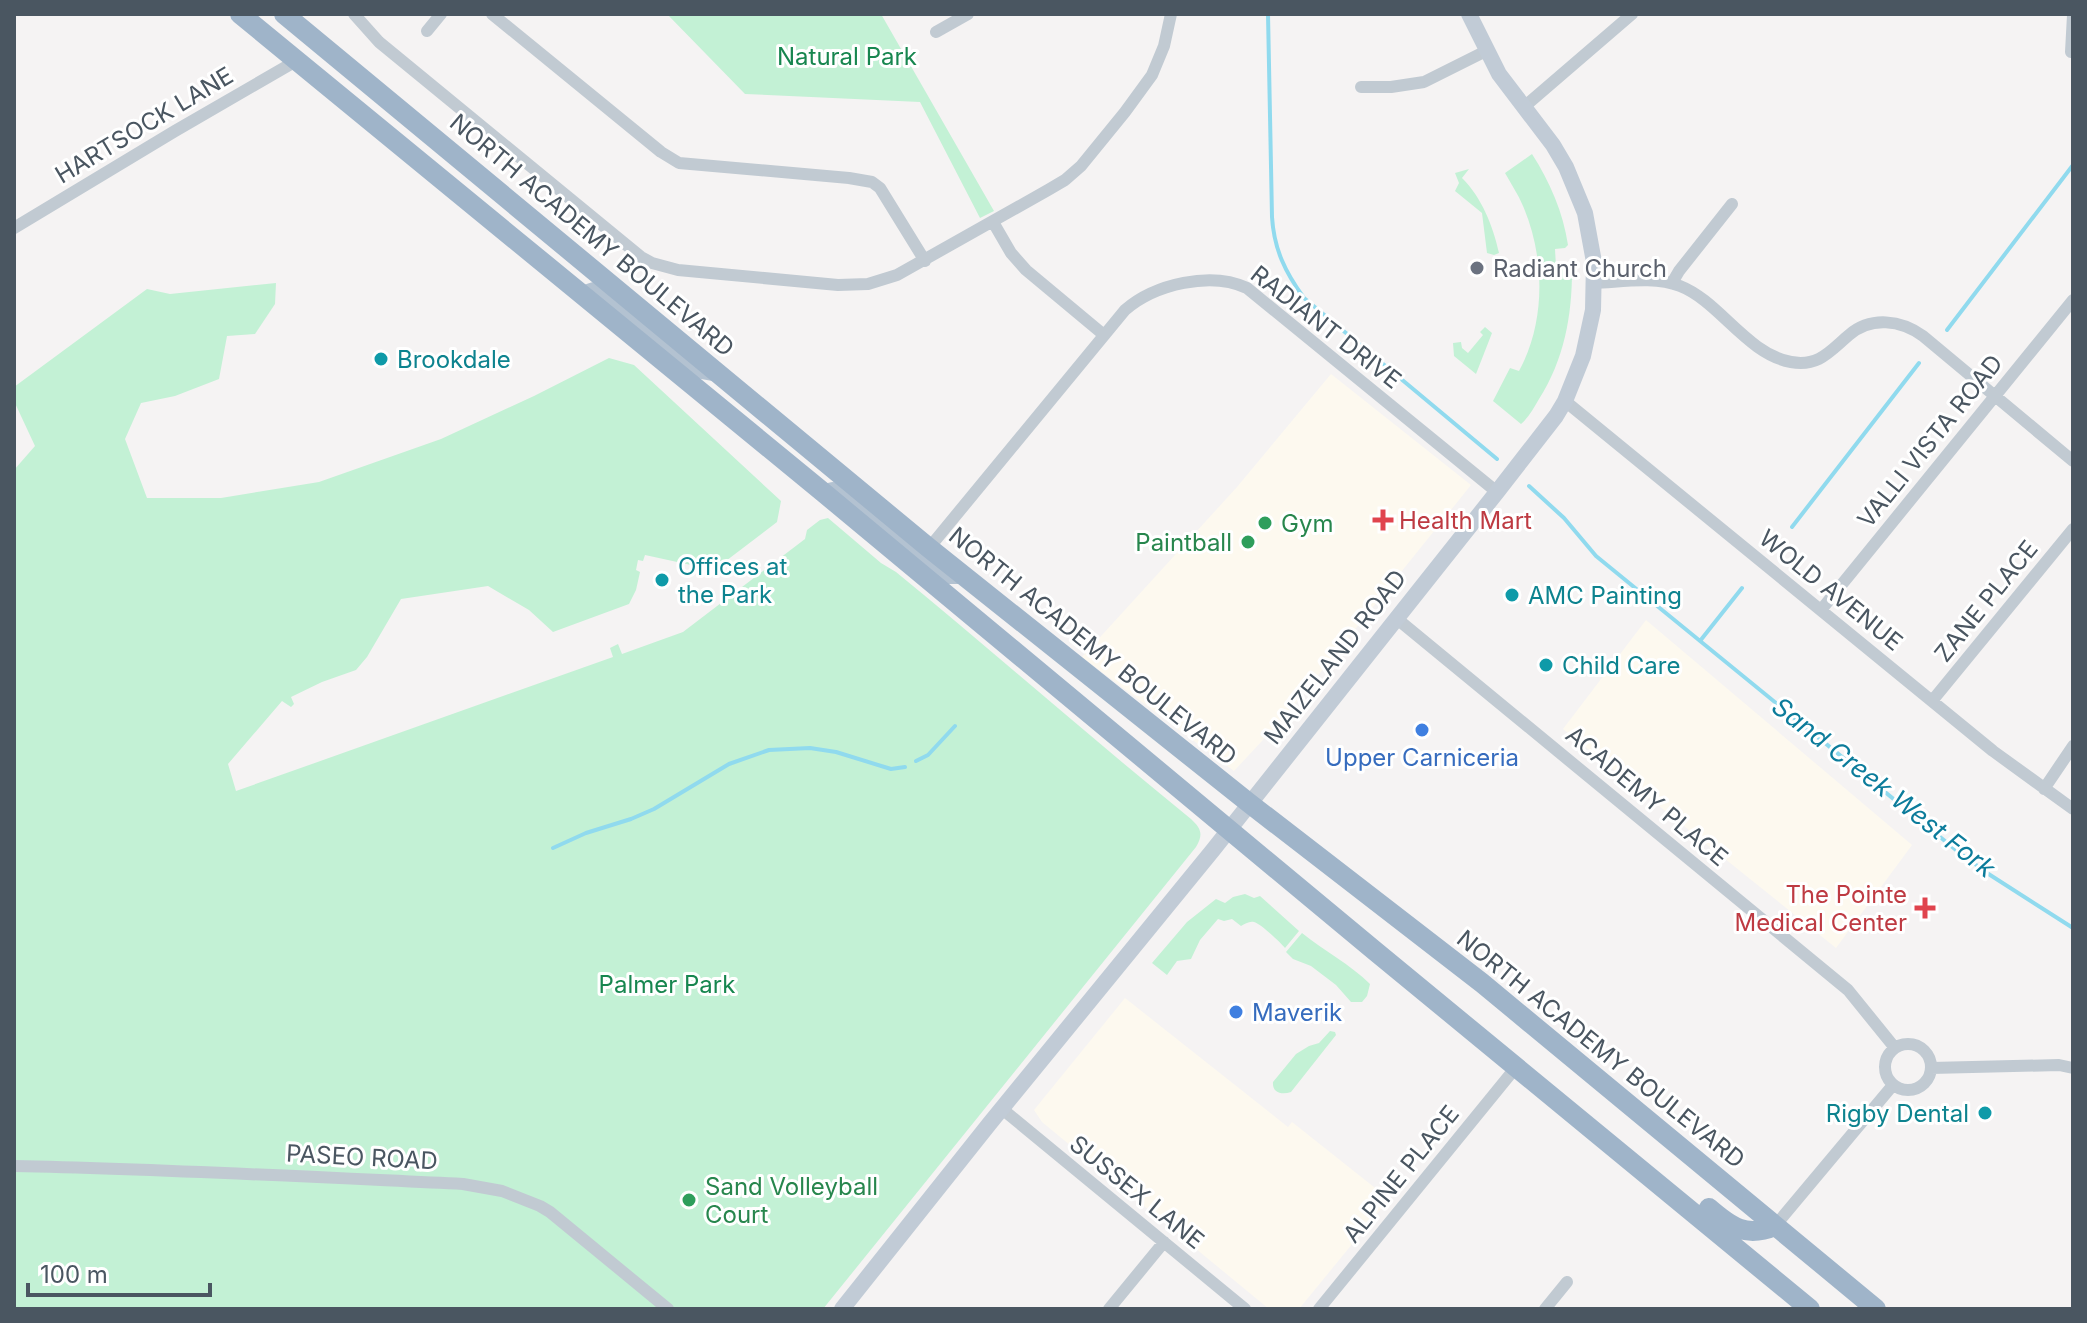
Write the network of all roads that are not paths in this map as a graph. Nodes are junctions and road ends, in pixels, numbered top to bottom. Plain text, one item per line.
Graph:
1 (240, 14) edge
2 (284, 14) edge
3 (354, 14) edge
4 (441, 14) edge
5 (492, 14) edge
6 (968, 14) edge
7 (1171, 14) edge
8 (1469, 14) edge
9 (1632, 14) edge
10 (2073, 15) edge
11 (427, 31) dead end
12 (936, 32) dead end
13 (314, 39) junction
14 (1486, 51) junction
15 (2071, 52) dead end
16 (296, 61) junction
17 (1361, 87) dead end
18 (1524, 107) junction
19 (1732, 204) dead end
20 (993, 222) junction
21 (14, 228) edge
22 (925, 261) junction
23 (1594, 283) junction
24 (1672, 283) junction
25 (582, 295) junction
26 (2073, 300) edge
27 (1104, 335) junction
28 (718, 373) junction
29 (1994, 396) junction
30 (1565, 401) junction
31 (2073, 461) edge
32 (1497, 492) junction
33 (824, 493) junction
34 (2073, 529) edge
35 (929, 548) junction
36 (963, 575) junction
37 (1821, 610) junction
38 (1396, 618) junction
39 (1932, 701) junction
40 (2073, 746) edge
41 (2044, 789) junction
42 (1249, 803) junction
43 (2073, 809) edge
44 (1229, 829) junction
45 (1895, 1048) junction
46 (1517, 1066) junction
47 (1931, 1068) junction
48 (2073, 1068) edge
49 (1893, 1085) junction
50 (1001, 1108) junction
51 (1614, 1147) junction
52 (14, 1166) edge
53 (1775, 1226) junction
54 (1164, 1242) junction
55 (1567, 1282) dead end
56 (668, 1309) edge
57 (842, 1309) edge
58 (1109, 1309) edge
59 (1245, 1309) edge
60 (1319, 1309) edge
61 (1545, 1309) edge
62 (1810, 1309) edge
63 (1876, 1309) edge

1 - 16 highway
2 - 13 highway, NORTH ACADEMY BOULEVARD
3 - 22 street
4 - 11 street
5 - 22 street
6 - 12 street
7 - 20 street
8 - 14 main road, MAIZELAND ROAD
9 - 18 street
10 - 15 street
13 - 16 main road
13 - 28 highway, NORTH ACADEMY BOULEVARD
14 - 17 street
14 - 18 main road, MAIZELAND ROAD
16 - 21 street, HARTSOCK LANE
16 - 25 highway
18 - 23 main road, MAIZELAND ROAD
19 - 24 street
20 - 22 street
20 - 27 street
23 - 24 street
23 - 30 main road, MAIZELAND ROAD
24 - 29 street
25 - 28 main road
25 - 33 highway
26 - 29 street, VALLI VISTA ROAD
27 - 32 street, RADIANT DRIVE
27 - 35 street, RADIANT DRIVE
28 - 35 highway, NORTH ACADEMY BOULEVARD
29 - 31 street
29 - 37 street, VALLI VISTA ROAD
30 - 32 main road, MAIZELAND ROAD
30 - 37 street, WOLD AVENUE
32 - 38 main road, MAIZELAND ROAD
33 - 36 main road
33 - 44 highway
34 - 39 street, ZANE PLACE
35 - 36 highway, NORTH ACADEMY BOULEVARD
36 - 42 highway, NORTH ACADEMY BOULEVARD
37 - 39 street, WOLD AVENUE
38 - 42 main road, MAIZELAND ROAD
38 - 45 street, ACADEMY PLACE
39 - 41 street, WOLD AVENUE
40 - 41 street
41 - 43 street, WOLD AVENUE
42 - 44 main road, MAIZELAND ROAD
42 - 53 highway, NORTH ACADEMY BOULEVARD
44 - 46 highway
44 - 50 main road, MAIZELAND ROAD
45 - 47 street
45 - 49 street
46 - 51 highway
46 - 60 street, ALPINE PLACE
47 - 48 street
47 - 49 street
49 - 53 street
50 - 54 street, SUSSEX LANE
50 - 57 main road, MAIZELAND ROAD
51 - 53 highway
51 - 62 highway
52 - 56 street, PASEO ROAD
53 - 63 highway, NORTH ACADEMY BOULEVARD
54 - 58 street
54 - 59 street, SUSSEX LANE
55 - 61 street

